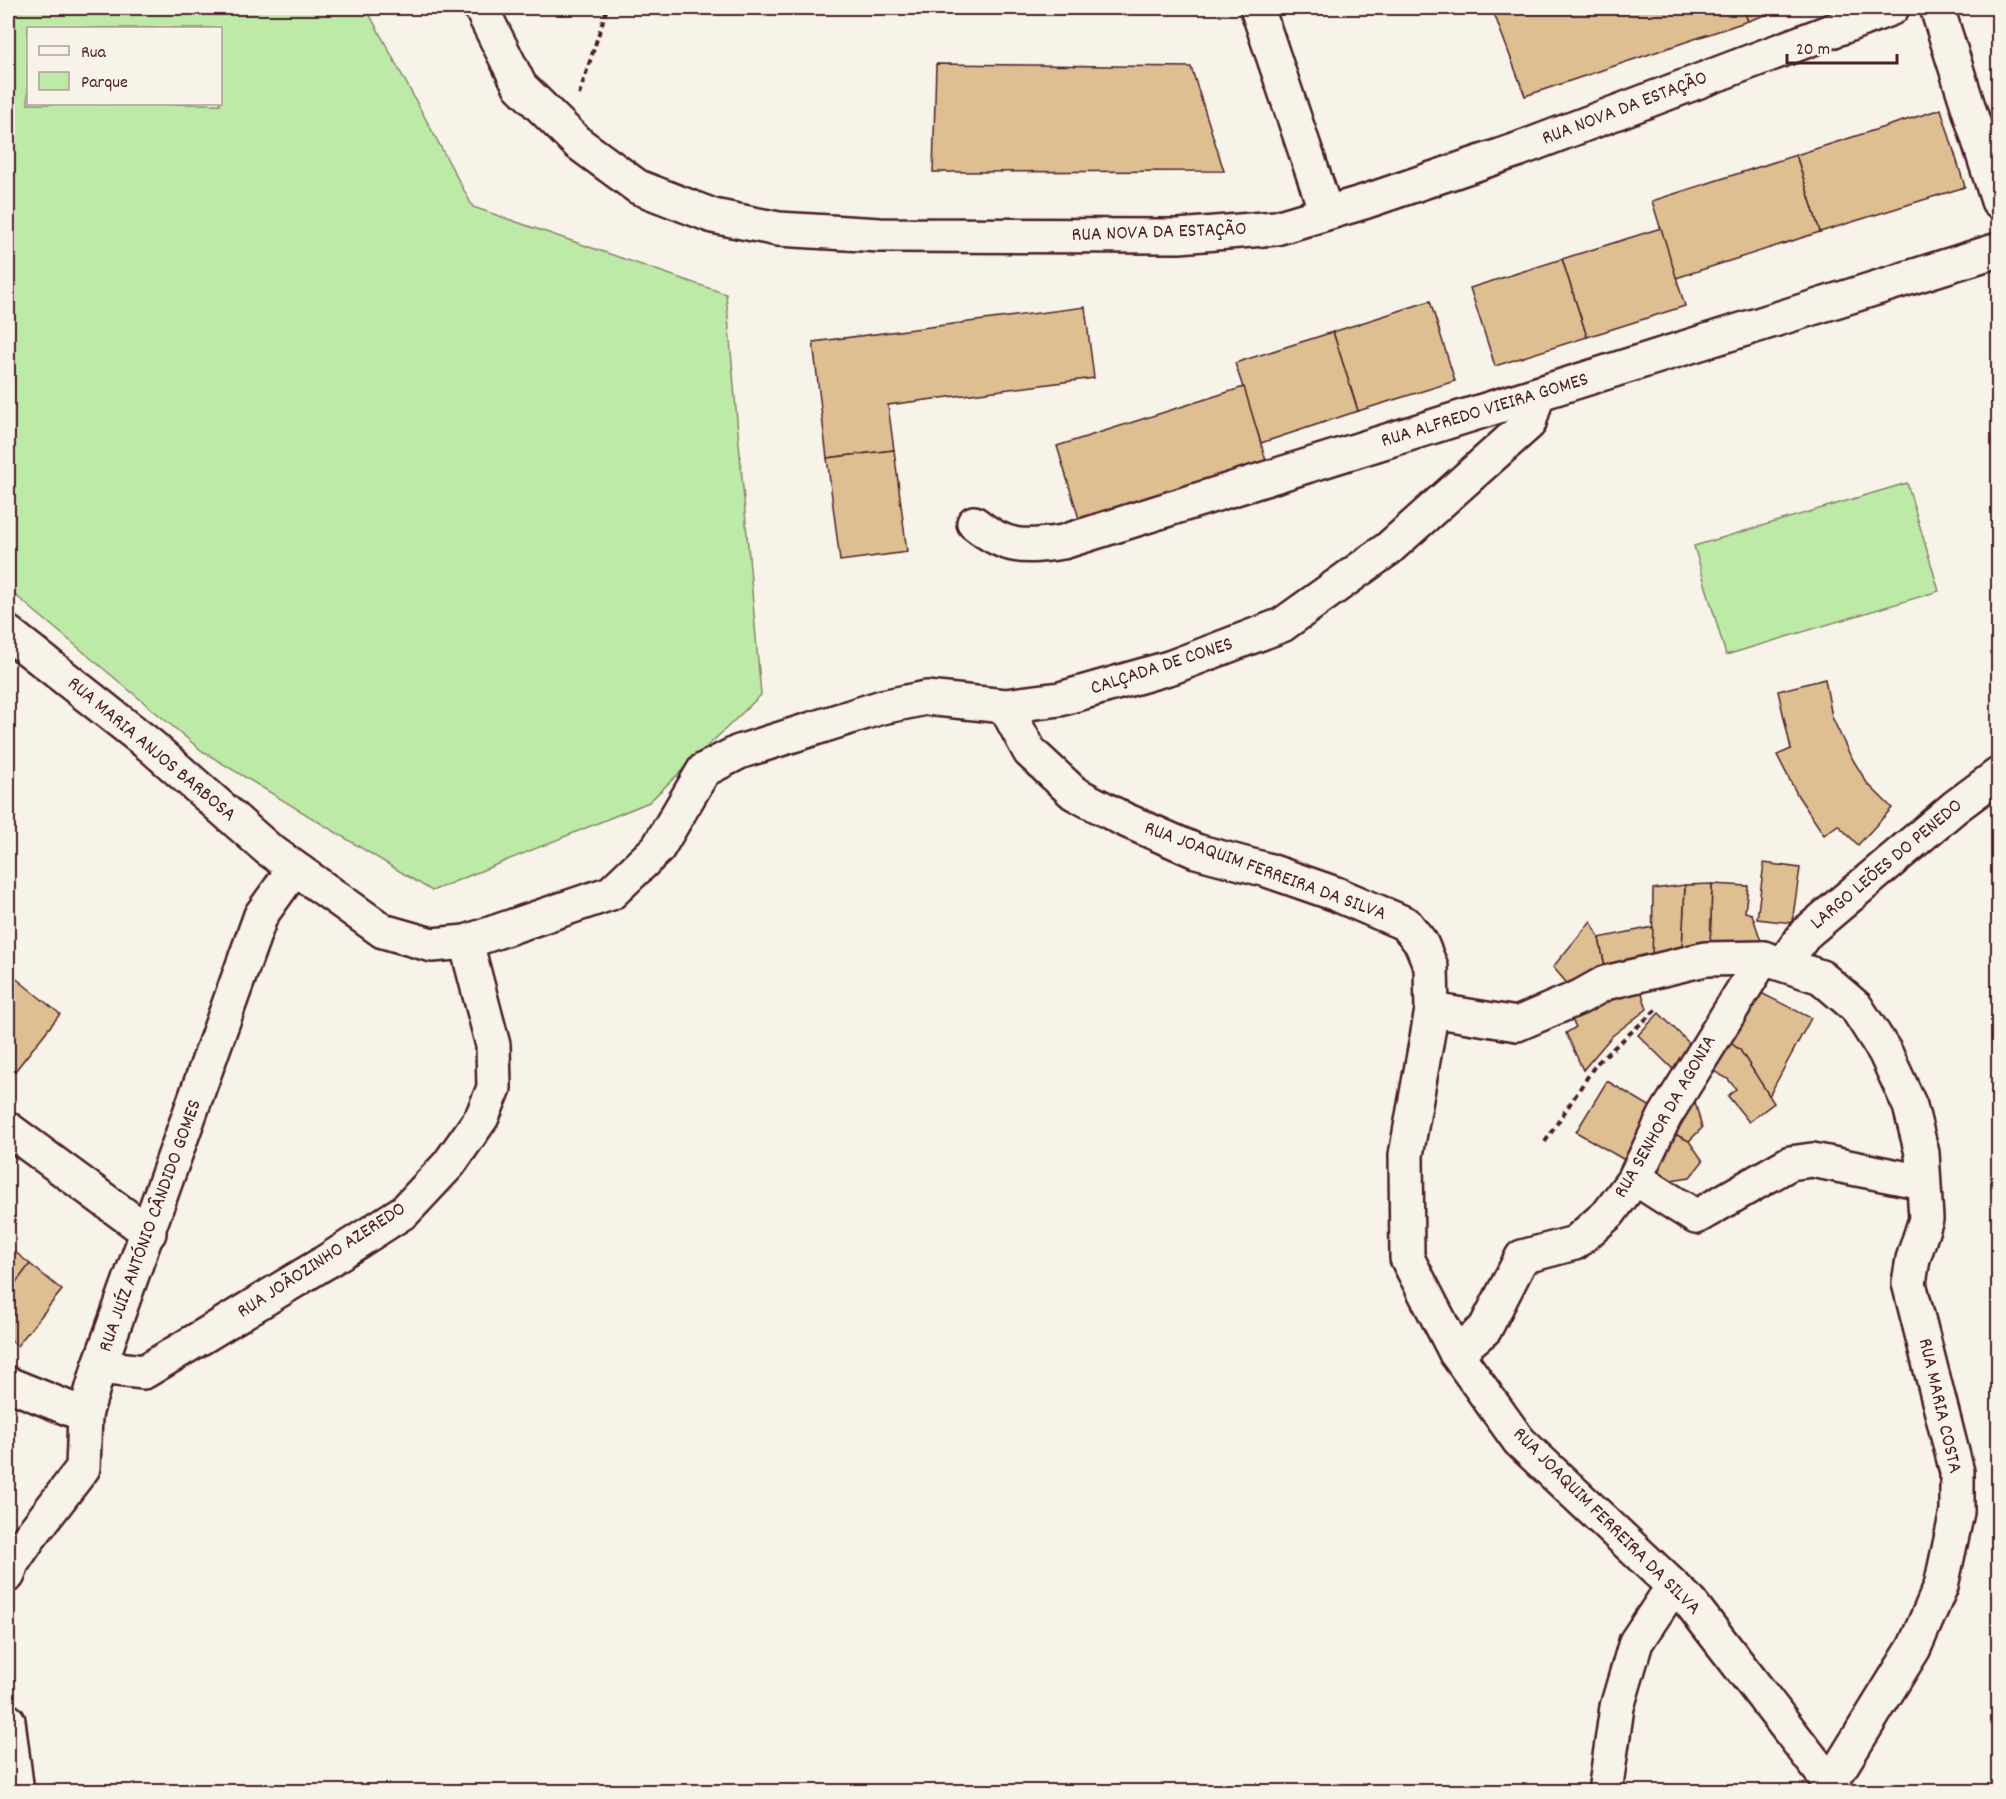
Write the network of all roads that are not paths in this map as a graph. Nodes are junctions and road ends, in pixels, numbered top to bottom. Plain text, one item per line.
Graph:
1 (481, 8) edge
2 (1257, 8) edge
3 (1892, 8) edge
4 (1937, 8) edge
5 (1840, 16) edge
6 (1998, 201) edge
7 (1326, 212) junction
8 (1998, 250) edge
9 (1536, 396) junction
10 (974, 523) dead end
11 (8, 633) edge
12 (1005, 706) junction
13 (704, 770) joint
14 (1998, 775) edge
15 (294, 869) junction
16 (466, 942) junction
17 (1773, 961) junction
18 (1432, 1010) junction
19 (8, 1129) edge
20 (1635, 1178) junction
21 (1923, 1182) junction
22 (149, 1233) junction
23 (1456, 1353) junction
24 (99, 1367) junction
25 (8, 1384) edge
26 (85, 1415) junction
27 (8, 1575) edge
28 (1672, 1588) junction
29 (8, 1721) edge
30 (1834, 1788) edge
31 (17, 1791) edge
32 (1605, 1791) edge

1 - 7 street, RUA NOVA DA ESTAÇÃO
2 - 7 street
3 - 5 street, RUA NOVA DA ESTAÇÃO
4 - 6 street
5 - 7 street, RUA NOVA DA ESTAÇÃO
8 - 9 street, RUA ALFREDO VIEIRA GOMES
9 - 10 street, RUA ALFREDO VIEIRA GOMES
9 - 12 street, CALÇADA DE CONES
11 - 15 street, RUA MARIA ANJOS BARBOSA
12 - 13 street, CALÇADA DE CONES
12 - 18 street, RUA JOAQUIM FERREIRA DA SILVA
13 - 16 street, RUA MARIA ANJOS BARBOSA
14 - 17 street, LARGO LEÕES DO PENEDO
15 - 16 street, RUA MARIA ANJOS BARBOSA
15 - 22 street, RUA JUÍZ ANTÓNIO CÂNDIDO GOMES
16 - 24 street, RUA JOÃOZINHO AZEREDO
17 - 18 street
17 - 20 street, RUA SENHOR DA AGONIA
17 - 21 street, RUA MARIA COSTA
18 - 23 street, RUA JOAQUIM FERREIRA DA SILVA
19 - 22 street
20 - 21 street
20 - 23 street, RUA SENHOR DA AGONIA
21 - 30 street, RUA MARIA COSTA
22 - 24 street, RUA JUÍZ ANTÓNIO CÂNDIDO GOMES
23 - 28 street, RUA JOAQUIM FERREIRA DA SILVA
24 - 26 street, RUA JUÍZ ANTÓNIO CÂNDIDO GOMES
25 - 26 street
26 - 27 street, RUA JUÍZ ANTÓNIO CÂNDIDO GOMES
28 - 30 street, RUA JOAQUIM FERREIRA DA SILVA
28 - 32 street
29 - 31 street

